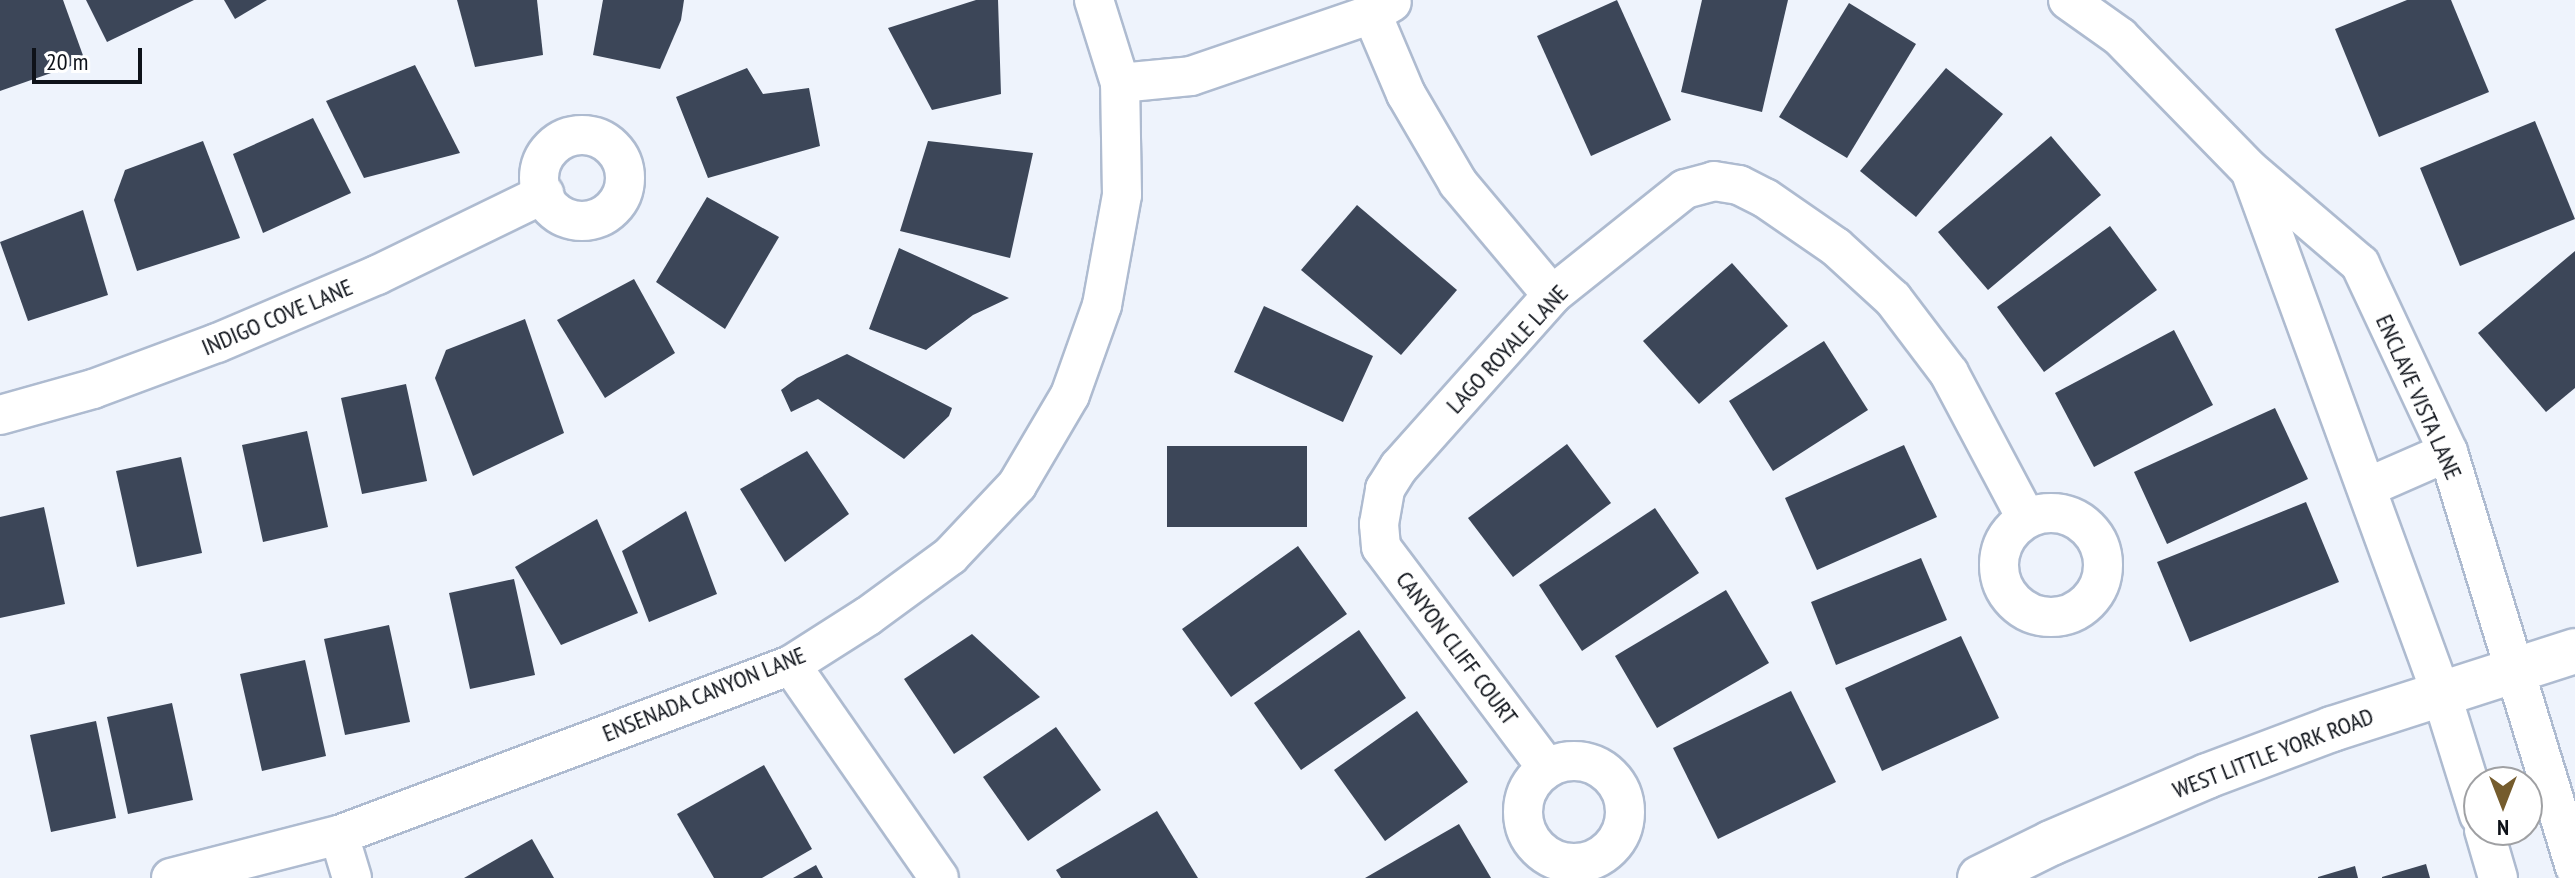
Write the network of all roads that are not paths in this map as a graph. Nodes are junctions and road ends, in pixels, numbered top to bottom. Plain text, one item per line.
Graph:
1 (1094, 0) edge
2 (2068, 0) edge
3 (1383, 7) edge
4 (1120, 83) junction
5 (2250, 170) junction
6 (544, 194) dead end
7 (1552, 295) junction
8 (0, 415) edge
9 (2448, 452) junction
10 (2368, 487) junction
11 (2026, 518) dead end
12 (1379, 524) joint
13 (2575, 651) edge
14 (791, 665) junction
15 (2512, 670) junction
16 (2441, 693) junction
17 (2464, 766) edge
18 (1547, 768) dead end
19 (339, 835) junction
20 (2489, 846) edge
21 (2575, 868) edge
22 (171, 878) edge
23 (352, 878) edge
24 (939, 878) edge
25 (1980, 878) edge
26 (2498, 878) edge

1 - 4 street, ENSENADA CANYON LANE
2 - 5 street, ENCLAVE VISTA LANE
3 - 4 street
3 - 7 street
4 - 14 street, ENSENADA CANYON LANE
5 - 9 street, ENCLAVE VISTA LANE
5 - 10 street, ENCLAVE VISTA LANE
6 - 8 street, INDIGO COVE LANE
7 - 11 street, LAGO ROYALE LANE
7 - 12 street, LAGO ROYALE LANE
9 - 10 street
9 - 15 street, ENCLAVE VISTA LANE
10 - 16 street, ENCLAVE VISTA LANE
12 - 18 street, CANYON CLIFF COURT
13 - 15 main road, WEST LITTLE YORK ROAD
14 - 19 street, ENSENADA CANYON LANE
14 - 24 street
15 - 16 main road, WEST LITTLE YORK ROAD
15 - 21 street, ENCLAVE VISTA LANE
16 - 17 street, ENCLAVE VISTA LANE
16 - 25 main road, WEST LITTLE YORK ROAD
19 - 22 street, ENSENADA CANYON LANE
19 - 23 street
20 - 26 street

